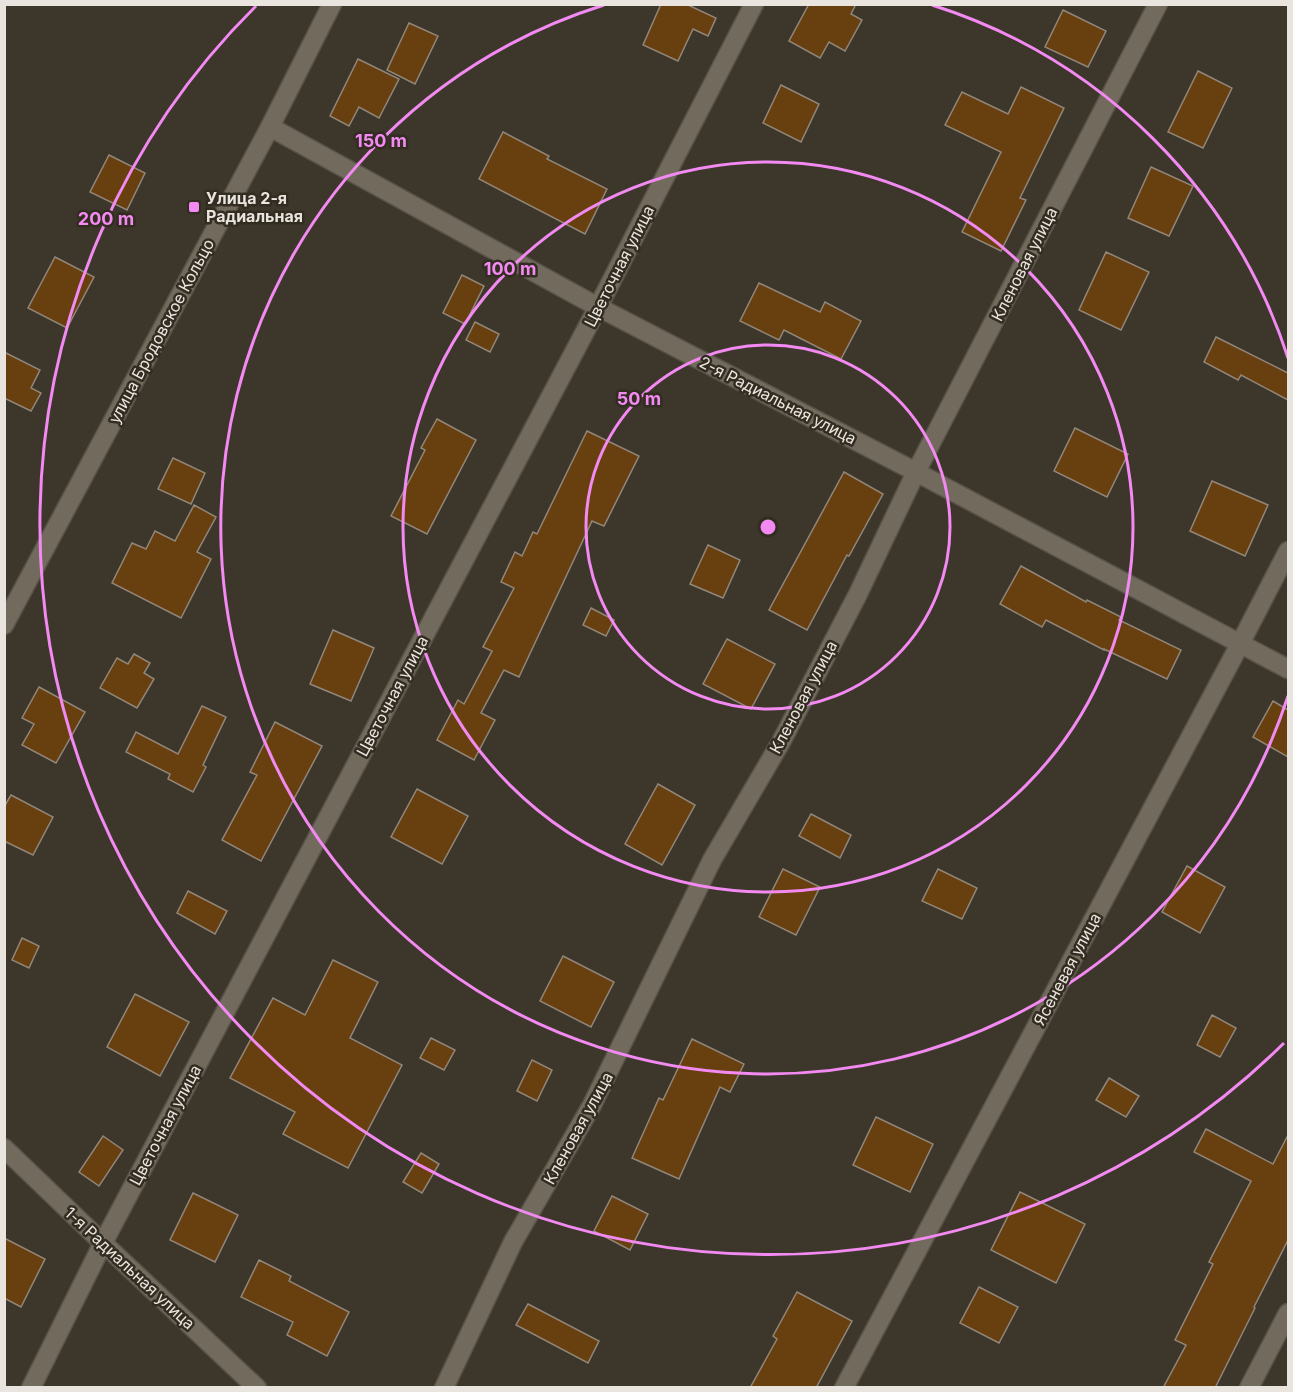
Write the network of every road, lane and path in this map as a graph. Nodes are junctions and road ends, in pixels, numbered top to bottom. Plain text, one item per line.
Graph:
1 (332, 4) edge
2 (754, 4) edge
3 (1158, 4) edge
4 (270, 127) junction
5 (597, 307) junction
6 (916, 472) junction
7 (1288, 551) edge
8 (4, 625) edge
9 (1240, 644) junction
10 (1288, 669) edge
11 (4, 1148) edge
12 (103, 1243) junction
13 (1288, 1313) edge
14 (31, 1388) edge
15 (257, 1388) edge
16 (444, 1388) edge
17 (844, 1388) edge
18 (1249, 1388) edge

1 - 4 street, улица Бродовское Кольцо
2 - 5 street, Цветочная улица
3 - 6 street, Кленовая улица
4 - 5 street, 2-я Радиальная улица
4 - 8 street, улица Бродовское Кольцо
5 - 6 street, 2-я Радиальная улица
5 - 12 street, Цветочная улица
6 - 9 street, 2-я Радиальная улица
6 - 16 street, Кленовая улица
7 - 9 street, Ясеневая улица
9 - 10 street, 2-я Радиальная улица
9 - 17 street, Ясеневая улица
11 - 12 street, 1-я Радиальная улица
12 - 14 street, Цветочная улица
12 - 15 street, 1-я Радиальная улица
13 - 18 street

